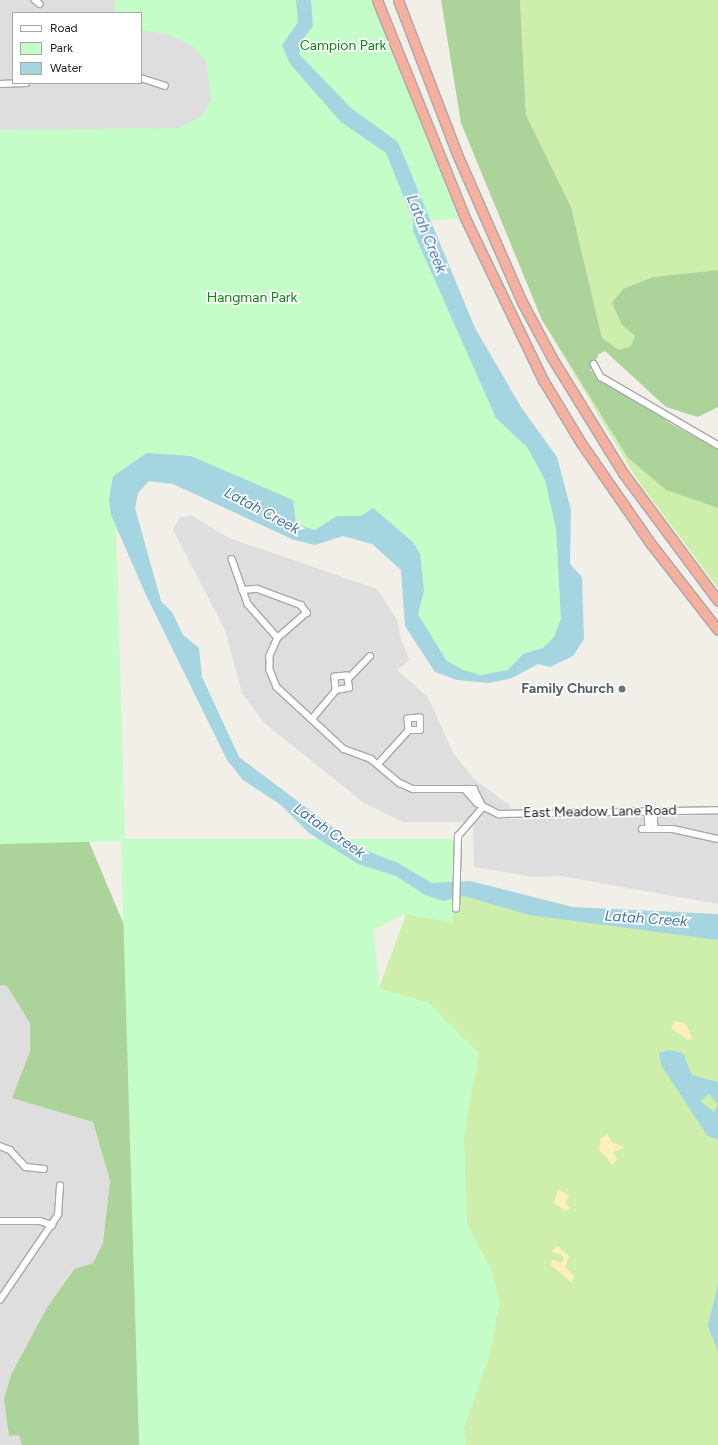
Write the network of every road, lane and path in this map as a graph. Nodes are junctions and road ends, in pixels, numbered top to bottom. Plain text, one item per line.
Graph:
1 (377, 0) edge
2 (398, 0) edge
3 (142, 78) edge
4 (0, 84) edge
5 (12, 84) edge
6 (165, 86) dead end
7 (594, 364) dead end
8 (718, 445) edge
9 (232, 558) dead end
10 (242, 590) junction
11 (718, 600) edge
12 (718, 630) edge
13 (278, 638) junction
14 (370, 656) dead end
15 (349, 678) junction
16 (336, 690) junction
17 (312, 718) junction
18 (409, 730) dead end
19 (378, 764) junction
20 (465, 789) junction
21 (483, 807) junction
22 (718, 810) edge
23 (651, 811) junction
24 (642, 829) dead end
25 (652, 829) junction
26 (718, 840) edge
27 (456, 909) dead end
28 (0, 1146) edge
29 (44, 1169) dead end
30 (60, 1186) dead end
31 (0, 1221) edge
32 (52, 1225) junction
33 (0, 1300) edge

1 - 12 highway
2 - 11 highway
3 - 6 street
4 - 5 street
7 - 8 street
9 - 10 street
10 - 13 street
10 - 13 street
13 - 17 street
14 - 15 street
15 - 16 street
15 - 16 street
16 - 17 street
17 - 19 street
18 - 19 street
19 - 20 street
20 - 21 street
20 - 21 street
21 - 23 street, East Meadow Lane Road
21 - 27 street
22 - 23 street, East Meadow Lane Road
23 - 25 street
24 - 25 street
25 - 26 street
28 - 29 street
30 - 32 street
31 - 32 street
32 - 33 street

